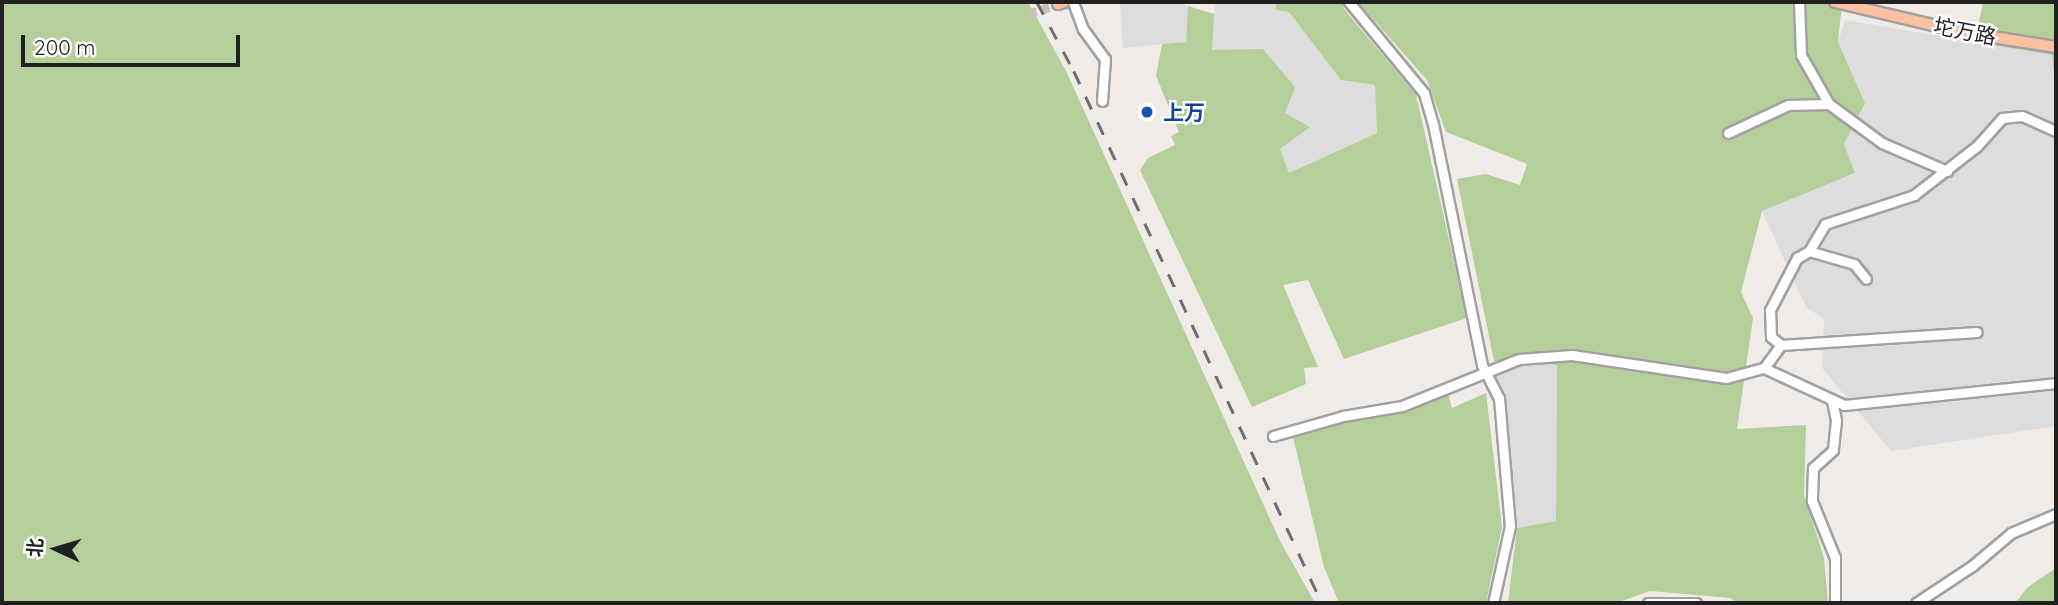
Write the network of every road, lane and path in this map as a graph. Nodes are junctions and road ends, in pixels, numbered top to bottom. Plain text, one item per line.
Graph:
1 (1073, 2) edge
2 (1349, 2) edge
3 (1799, 2) edge
4 (1835, 2) edge
5 (2056, 47) edge
6 (1102, 102) dead end
7 (1829, 104) junction
8 (2056, 131) edge
9 (1728, 133) dead end
10 (1947, 171) junction
11 (1809, 251) junction
12 (1866, 279) dead end
13 (1978, 332) dead end
14 (1781, 345) junction
15 (1764, 368) junction
16 (1487, 374) junction
17 (2056, 383) edge
18 (1832, 401) junction
19 (1273, 436) dead end
20 (2056, 514) edge
21 (1493, 603) edge
22 (1648, 603) edge
23 (1696, 603) edge
24 (1835, 603) edge
25 (1916, 603) edge

1 - 6 street
2 - 16 street
3 - 7 street
4 - 5 main road, 坨万路
7 - 9 street
7 - 10 street
8 - 10 street
10 - 11 street
11 - 12 street
11 - 14 street
13 - 14 street
14 - 15 street
15 - 16 street
15 - 18 street
16 - 19 street
16 - 21 street
17 - 18 street
18 - 24 street
20 - 25 street
22 - 23 street

